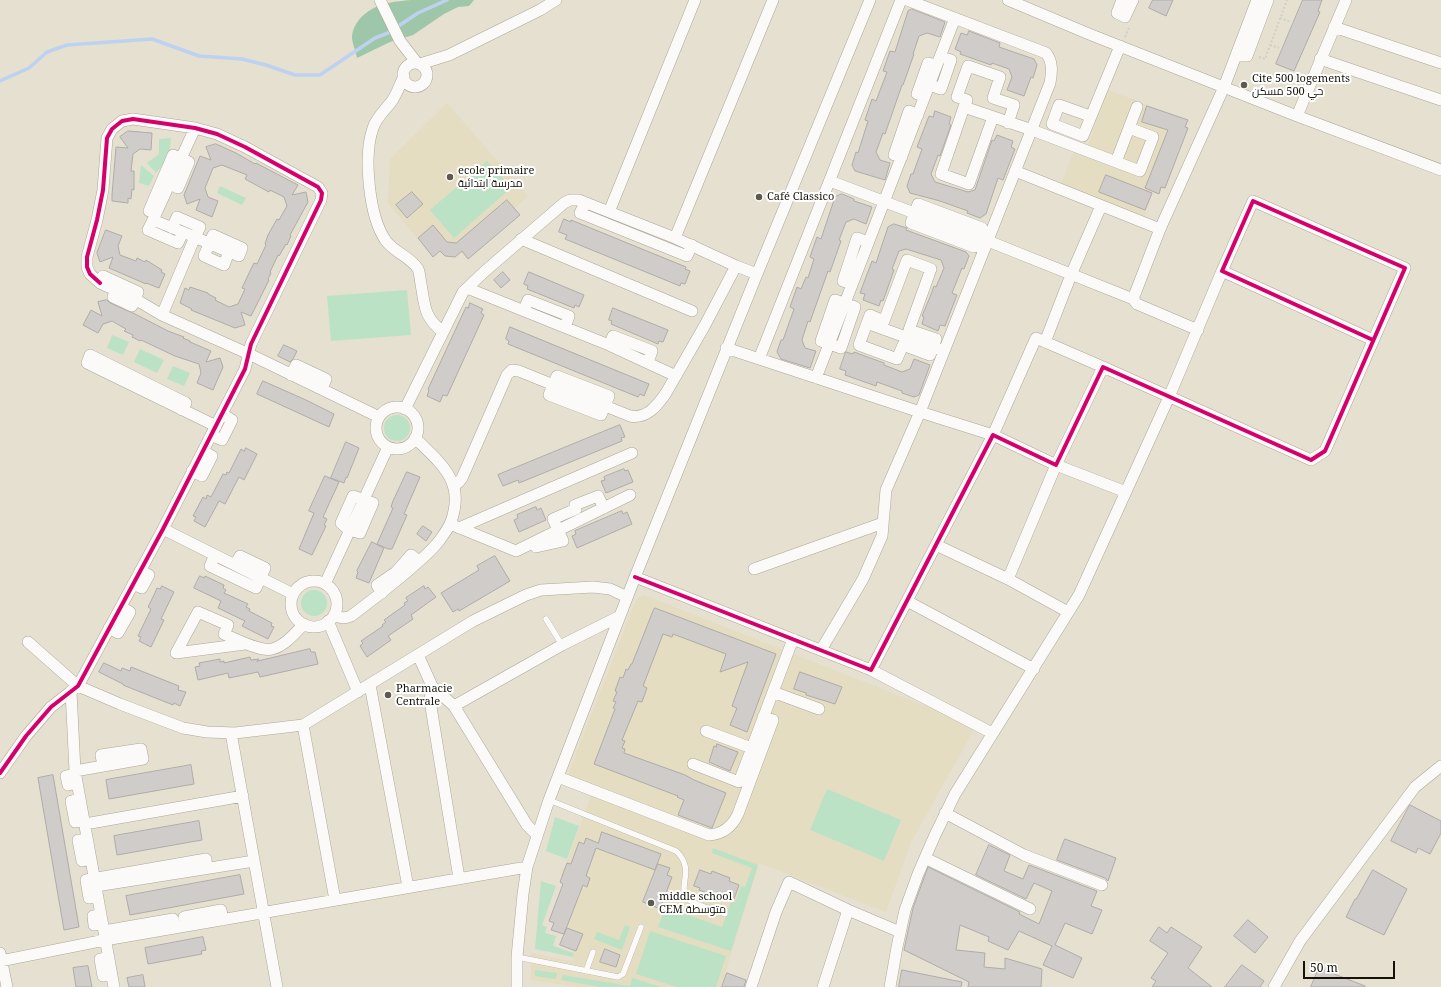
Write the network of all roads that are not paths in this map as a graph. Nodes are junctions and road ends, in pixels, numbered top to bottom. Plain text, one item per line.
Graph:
1 (380, 0) edge
2 (556, 0) edge
3 (695, 0) edge
4 (773, 0) edge
5 (870, 0) edge
6 (901, 0) edge
7 (907, 0) edge
8 (1008, 0) edge
9 (1122, 0) edge
10 (1133, 0) edge
11 (1257, 0) edge
12 (1268, 0) edge
13 (1346, 0) edge
14 (956, 18) junction
15 (1334, 27) junction
16 (398, 37) junction
17 (1120, 46) junction
18 (449, 55) junction
19 (1236, 56) junction
20 (1320, 59) junction
21 (939, 61) junction
22 (418, 63) junction
23 (1441, 63) edge
24 (404, 73) junction
25 (427, 76) junction
26 (414, 86) junction
27 (1224, 87) junction
28 (925, 96) junction
29 (393, 100) junction
30 (1441, 100) edge
31 (964, 107) junction
32 (1137, 107) dead end
33 (1090, 116) dead end
34 (1297, 116) junction
35 (993, 118) junction
36 (1008, 122) junction
37 (195, 128) junction
38 (1129, 128) junction
39 (1032, 130) junction
40 (181, 158) junction
41 (1116, 162) junction
42 (1441, 170) edge
43 (1015, 171) junction
44 (830, 181) junction
45 (884, 202) junction
46 (585, 203) junction
47 (1101, 206) junction
48 (608, 212) junction
49 (915, 214) junction
50 (155, 217) junction
51 (1160, 229) junction
52 (178, 230) junction
53 (195, 237) junction
54 (675, 238) junction
55 (521, 239) junction
56 (983, 239) junction
57 (210, 244) junction
58 (692, 245) junction
59 (736, 266) junction
60 (1222, 270) junction
61 (757, 274) junction
62 (1071, 275) junction
63 (100, 283) junction
64 (467, 288) junction
65 (135, 299) junction
66 (1133, 299) junction
67 (845, 303) junction
68 (692, 311) dead end
69 (162, 315) junction
70 (867, 323) junction
71 (1198, 330) junction
72 (443, 332) junction
73 (1374, 340) junction
74 (1045, 342) junction
75 (829, 344) junction
76 (933, 347) junction
77 (726, 348) junction
78 (944, 351) junction
79 (249, 354) junction
80 (759, 359) junction
81 (1102, 367) junction
82 (676, 376) junction
83 (816, 378) junction
84 (554, 385) junction
85 (1169, 397) junction
86 (605, 406) junction
87 (405, 408) junction
88 (182, 410) junction
89 (920, 412) junction
90 (222, 414) junction
91 (379, 417) junction
92 (213, 431) junction
93 (993, 435) junction
94 (415, 438) junction
95 (388, 447) junction
96 (632, 453) dead end
97 (1056, 465) junction
98 (454, 486) junction
99 (1126, 492) junction
100 (630, 495) dead end
101 (604, 508) junction
102 (883, 523) junction
103 (455, 526) junction
104 (163, 529) junction
105 (559, 530) junction
106 (936, 545) junction
107 (216, 555) junction
108 (754, 569) dead end
109 (635, 576) junction
110 (260, 578) junction
111 (1008, 579) junction
112 (324, 584) junction
113 (293, 594) junction
114 (627, 596) junction
115 (906, 601) junction
116 (1068, 612) junction
117 (620, 616) junction
118 (331, 618) junction
119 (546, 620) dead end
120 (304, 624) junction
121 (792, 639) junction
122 (28, 642) dead end
123 (245, 644) junction
124 (562, 645) junction
125 (821, 650) junction
126 (418, 655) junction
127 (1034, 669) junction
128 (871, 670) junction
129 (370, 685) junction
130 (432, 686) junction
131 (75, 688) junction
132 (358, 692) junction
133 (773, 692) junction
134 (454, 706) junction
135 (819, 709) dead end
136 (303, 726) junction
137 (706, 731) dead end
138 (231, 733) junction
139 (992, 733) junction
140 (757, 750) junction
141 (693, 764) dead end
142 (103, 766) dead end
143 (1441, 766) edge
144 (0, 774) edge
145 (76, 776) junction
146 (558, 777) junction
147 (242, 796) junction
148 (549, 800) junction
149 (946, 813) junction
150 (84, 822) junction
151 (537, 834) junction
152 (925, 858) junction
153 (254, 861) junction
154 (527, 867) junction
155 (459, 878) junction
156 (1102, 885) dead end
157 (96, 887) junction
158 (408, 887) junction
159 (335, 900) junction
160 (1030, 909) dead end
161 (848, 910) junction
162 (264, 913) junction
163 (725, 914) dead end
164 (103, 927) junction
165 (641, 927) dead end
166 (900, 932) junction
167 (592, 952) dead end
168 (517, 956) junction
169 (0, 959) edge
170 (586, 972) junction
171 (7, 987) edge
172 (114, 987) edge
173 (277, 987) edge
174 (517, 987) edge
175 (751, 987) edge
176 (823, 987) edge
177 (890, 987) edge
178 (1274, 987) edge

1 - 16 street
2 - 18 street
3 - 48 street
4 - 54 street
5 - 61 street
6 - 44 street
7 - 14 street
8 - 17 street
9 - 10 street
11 - 19 street
12 - 19 street
13 - 15 street
14 - 21 street
14 - 39 street
15 - 20 street
15 - 23 street
16 - 22 street
16 - 24 street
17 - 27 street
17 - 33 street
18 - 22 street
18 - 25 street
19 - 27 street
20 - 30 street
20 - 34 street
21 - 28 street
21 - 28 street
22 - 24 street
22 - 25 street
24 - 26 street
24 - 29 street
25 - 26 street
26 - 29 street
27 - 34 street
27 - 51 street
28 - 45 street
29 - 72 street
31 - 35 street
31 - 35 street
31 - 36 street
32 - 38 street
34 - 42 street
35 - 36 street
36 - 39 street
37 - 40 street
37 - 63 street
37 - 79 street
38 - 41 street
38 - 41 street
39 - 41 street
39 - 43 street
40 - 50 street
40 - 50 street
43 - 47 street
43 - 56 street
44 - 45 street
44 - 80 street
45 - 49 street
45 - 67 street
46 - 48 street
46 - 55 street
46 - 58 street
47 - 51 street
47 - 62 street
48 - 54 street
49 - 56 street
49 - 56 street
50 - 52 street
50 - 52 street
51 - 66 street
52 - 53 street
52 - 53 street
53 - 57 street
53 - 69 street
54 - 58 street
55 - 64 street
55 - 68 street
56 - 62 street
56 - 78 street
57 - 57 street
58 - 59 street
59 - 61 street
59 - 82 street
60 - 71 street
60 - 73 street
60 - 73 street
61 - 77 street
62 - 66 street
62 - 74 street
63 - 65 street
63 - 65 street
64 - 72 street
64 - 82 street
65 - 69 street
66 - 71 street
67 - 75 street
67 - 75 street
69 - 79 street
70 - 76 street
70 - 76 street
70 - 76 street
71 - 85 street
72 - 87 street
73 - 85 street
74 - 81 street
74 - 93 street
75 - 83 street
76 - 78 street
77 - 80 street
77 - 109 street
78 - 89 street
79 - 90 street
79 - 91 street
80 - 83 street
81 - 85 street
81 - 97 street
82 - 86 street
83 - 89 street
84 - 86 street
84 - 86 street
84 - 98 street
85 - 99 street
87 - 91 street
87 - 94 street
88 - 88 street
88 - 92 street
89 - 93 street
89 - 102 street
90 - 92 street
90 - 92 street
91 - 95 street
92 - 104 street
93 - 97 street
93 - 106 street
94 - 95 street
94 - 98 street
95 - 112 street
96 - 103 street
97 - 99 street
97 - 111 street
98 - 103 street
99 - 116 street
100 - 101 street
101 - 105 street
101 - 105 street
102 - 108 street
102 - 125 street
103 - 105 street
103 - 118 street
104 - 107 street
104 - 131 street
106 - 111 street
106 - 115 street
107 - 110 street
107 - 110 street
109 - 114 street
109 - 121 street
110 - 113 street
111 - 116 street
112 - 113 street
112 - 118 street
113 - 120 street
114 - 117 street
114 - 126 street
115 - 127 street
115 - 128 street
116 - 127 street
117 - 124 street
117 - 146 street
118 - 120 street
118 - 132 street
119 - 124 lane
120 - 123 street
121 - 125 street
121 - 133 street
122 - 131 street
123 - 123 street
124 - 134 street
125 - 128 street
126 - 129 street
126 - 130 street
127 - 139 street
128 - 139 street
129 - 132 street
129 - 158 street
130 - 134 street
130 - 155 street
131 - 138 street
131 - 144 street
131 - 145 street
132 - 136 street
133 - 135 street
133 - 140 street
134 - 151 street
136 - 138 street
136 - 159 street
137 - 140 street
138 - 147 street
139 - 149 street
140 - 141 street
140 - 146 street
142 - 145 street
143 - 178 street
145 - 150 street
146 - 148 street
147 - 150 street
147 - 153 street
148 - 151 street
148 - 163 lane
149 - 152 street
149 - 156 street
150 - 157 street
151 - 154 street
152 - 160 street
152 - 166 street
153 - 157 street
153 - 162 street
154 - 155 street
154 - 168 street
155 - 158 street
157 - 164 street
158 - 159 street
159 - 162 street
161 - 166 street
161 - 175 street
161 - 176 street
162 - 164 street
162 - 173 street
164 - 169 street
164 - 172 street
165 - 170 lane
166 - 177 street
167 - 170 lane
168 - 170 lane
168 - 174 street
169 - 171 street

